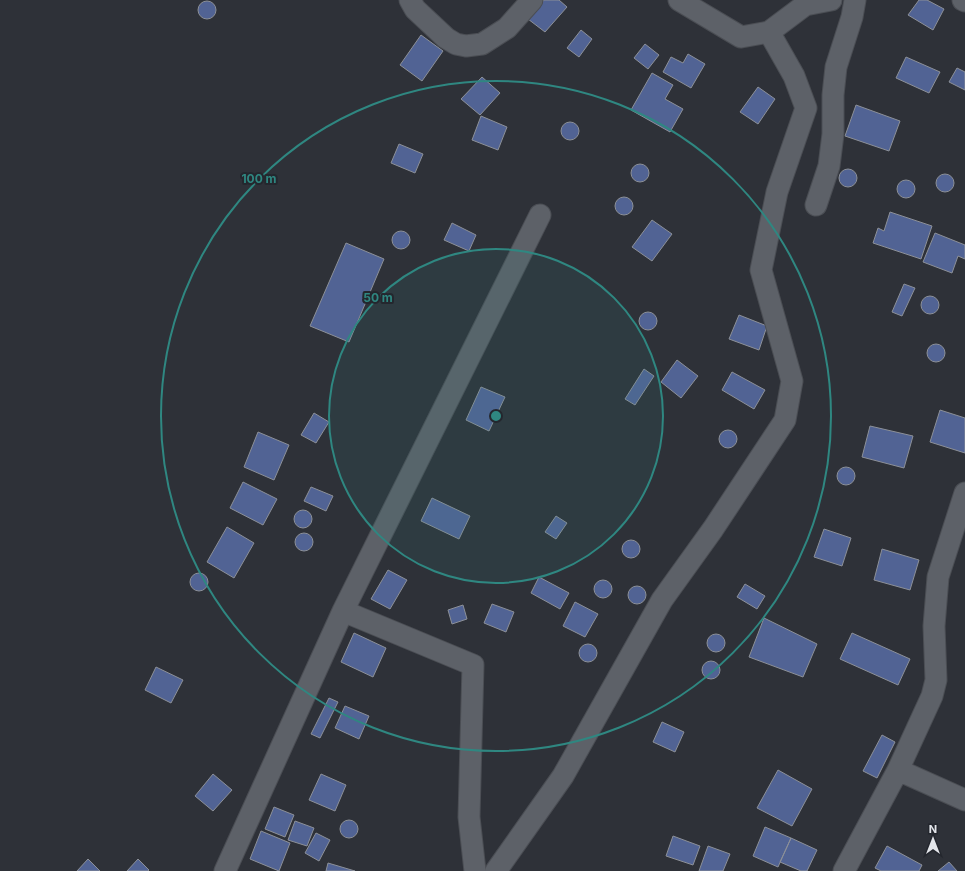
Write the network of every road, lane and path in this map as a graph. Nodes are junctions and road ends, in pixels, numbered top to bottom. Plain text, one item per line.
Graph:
1 (410, 0) edge
2 (532, 0) edge
3 (679, 0) edge
4 (830, 0) edge
5 (855, 0) edge
6 (805, 2) edge
7 (768, 32) junction
8 (816, 205) dead end
9 (540, 215) dead end
10 (965, 493) edge
11 (343, 611) junction
12 (898, 770) junction
13 (965, 800) edge
14 (225, 871) edge
15 (475, 871) edge
16 (496, 871) edge
17 (844, 871) edge

1 - 2 street
3 - 7 street
4 - 6 street
5 - 8 street
6 - 7 street
7 - 16 street
9 - 11 street
10 - 12 street
11 - 14 street
11 - 15 street
12 - 13 street
12 - 17 street

